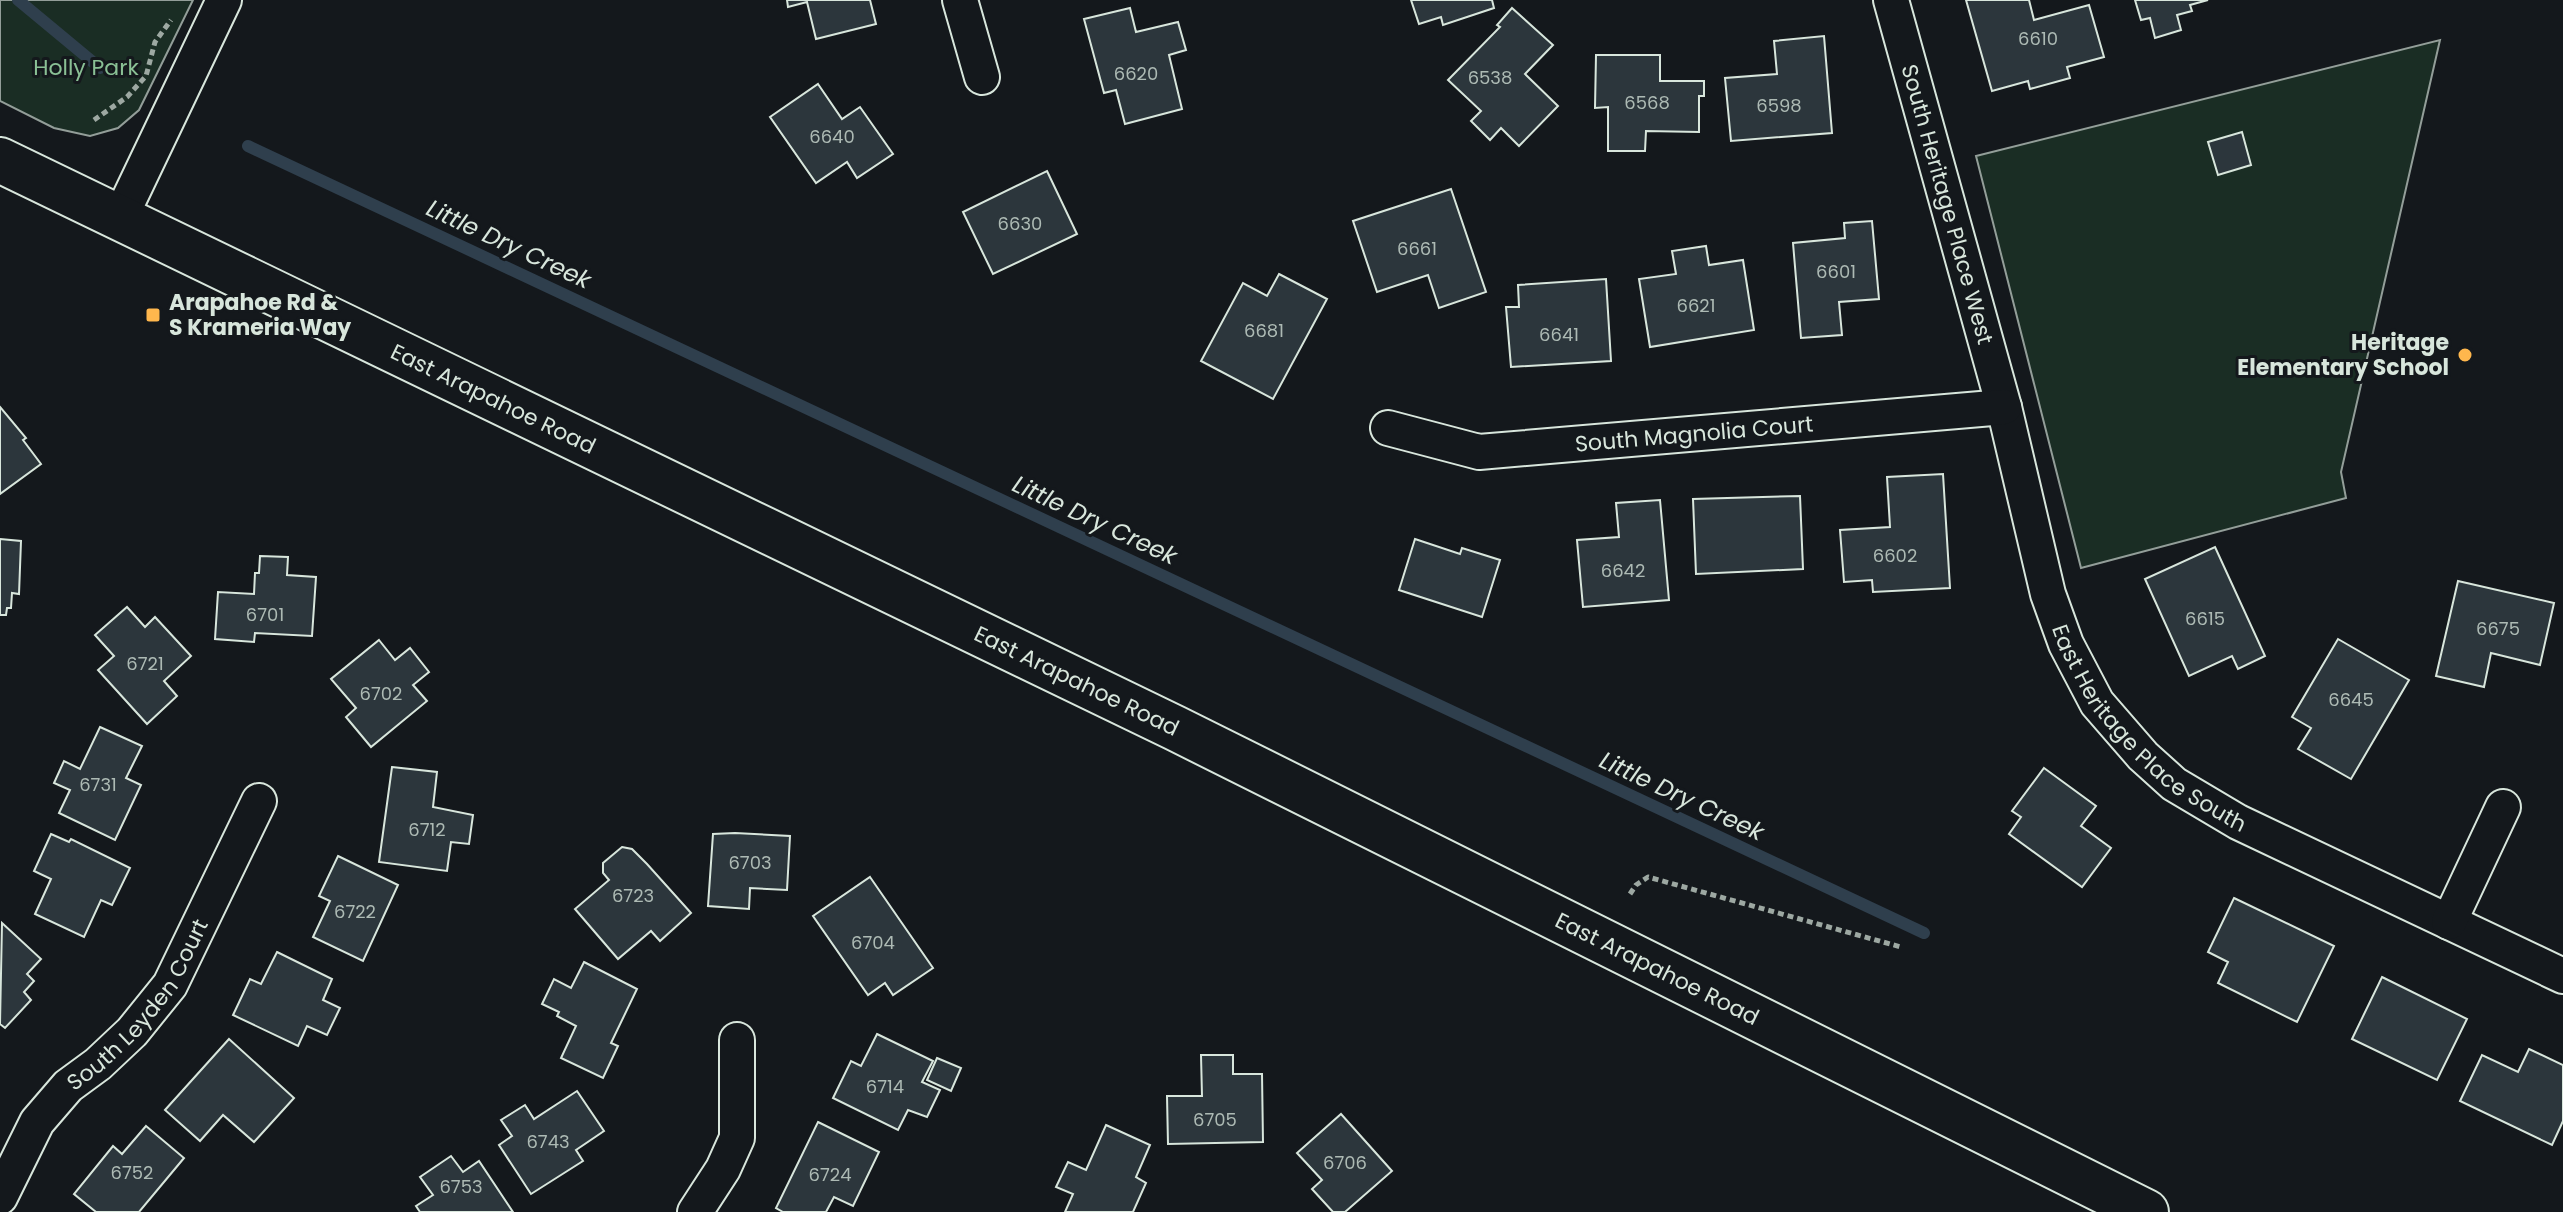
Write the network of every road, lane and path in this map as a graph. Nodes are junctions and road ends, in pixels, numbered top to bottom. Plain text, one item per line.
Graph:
1 (224, 0) edge
2 (960, 0) edge
3 (1891, 0) edge
4 (176, 14) dead end
5 (982, 77) dead end
6 (94, 120) dead end
7 (0, 160) edge
8 (120, 218) junction
9 (2004, 407) junction
10 (1388, 428) dead end
11 (259, 801) dead end
12 (2503, 807) dead end
13 (1630, 894) dead end
14 (2449, 922) junction
15 (1901, 947) dead end
16 (2563, 976) edge
17 (737, 1040) dead end
18 (0, 1197) edge
19 (695, 1212) edge
20 (2146, 1212) edge

1 - 8 street
2 - 5 street
3 - 9 street, South Heritage Place West
4 - 6 path
7 - 8 main road, East Arapahoe Road
8 - 20 main road, East Arapahoe Road
9 - 10 street, South Magnolia Court
9 - 14 street, East Heritage Place South
11 - 18 street, South Leyden Court
12 - 14 street
13 - 15 path
14 - 16 street, East Heritage Place South
17 - 19 street

